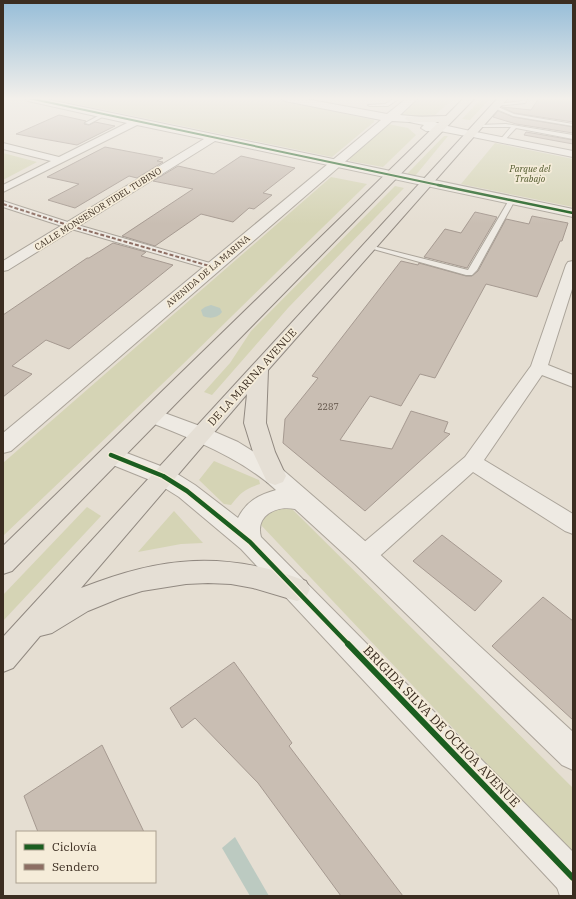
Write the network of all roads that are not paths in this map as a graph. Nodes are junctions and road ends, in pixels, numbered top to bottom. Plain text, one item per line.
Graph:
1 (101, 140) edge
2 (210, 140) edge
3 (223, 140) edge
4 (363, 140) edge
5 (466, 140) edge
6 (503, 140) edge
7 (427, 141) edge
8 (3, 146) edge
9 (573, 154) edge
10 (61, 160) junction
11 (335, 163) junction
12 (392, 175) junction
13 (427, 182) junction
14 (3, 189) edge
15 (512, 200) junction
16 (3, 204) edge
17 (573, 213) edge
18 (71, 226) junction
19 (369, 247) junction
20 (573, 265) edge
21 (3, 267) edge
22 (213, 267) junction
23 (539, 367) junction
24 (259, 368) junction
25 (573, 380) edge
26 (150, 415) junction
27 (200, 434) junction
28 (3, 445) edge
29 (111, 454) junction
30 (472, 462) junction
31 (163, 476) junction
32 (275, 476) junction
33 (302, 501) junction
34 (573, 525) edge
35 (250, 542) junction
36 (364, 556) junction
37 (3, 563) edge
38 (297, 589) junction
39 (23, 635) junction
40 (3, 658) edge
41 (573, 754) edge
42 (565, 869) edge
43 (569, 896) edge

1 - 10 street
2 - 18 street, CALLE MONSEÑOR FIDEL TUBINO
3 - 11 street
4 - 11 street, AVENIDA DE LA MARINA
5 - 13 main road, DE LA MARINA AVENUE
6 - 9 street
7 - 12 main road
8 - 10 street
10 - 14 street
11 - 12 street
11 - 22 street, AVENIDA DE LA MARINA
12 - 13 street
12 - 26 main road
13 - 15 street
13 - 19 main road, DE LA MARINA AVENUE
15 - 17 street
15 - 19 lane
16 - 18 street
18 - 21 street, CALLE MONSEÑOR FIDEL TUBINO
18 - 22 street
19 - 24 main road, DE LA MARINA AVENUE
20 - 23 street
22 - 28 street, AVENIDA DE LA MARINA
23 - 25 street
23 - 30 street
24 - 27 main road, DE LA MARINA AVENUE
24 - 32 main road
26 - 27 street
26 - 29 main road
27 - 31 main road, DE LA MARINA AVENUE
27 - 32 street
29 - 31 street, BRIGIDA SILVA DE OCHOA AVENUE
29 - 37 main road
30 - 34 street
30 - 36 street
31 - 35 street, BRIGIDA SILVA DE OCHOA AVENUE
31 - 39 main road, DE LA MARINA AVENUE
32 - 33 street
33 - 35 street
33 - 36 street
35 - 38 street, BRIGIDA SILVA DE OCHOA AVENUE
36 - 41 street
38 - 39 main road
38 - 42 street, BRIGIDA SILVA DE OCHOA AVENUE
39 - 40 main road, DE LA MARINA AVENUE
42 - 43 lane

